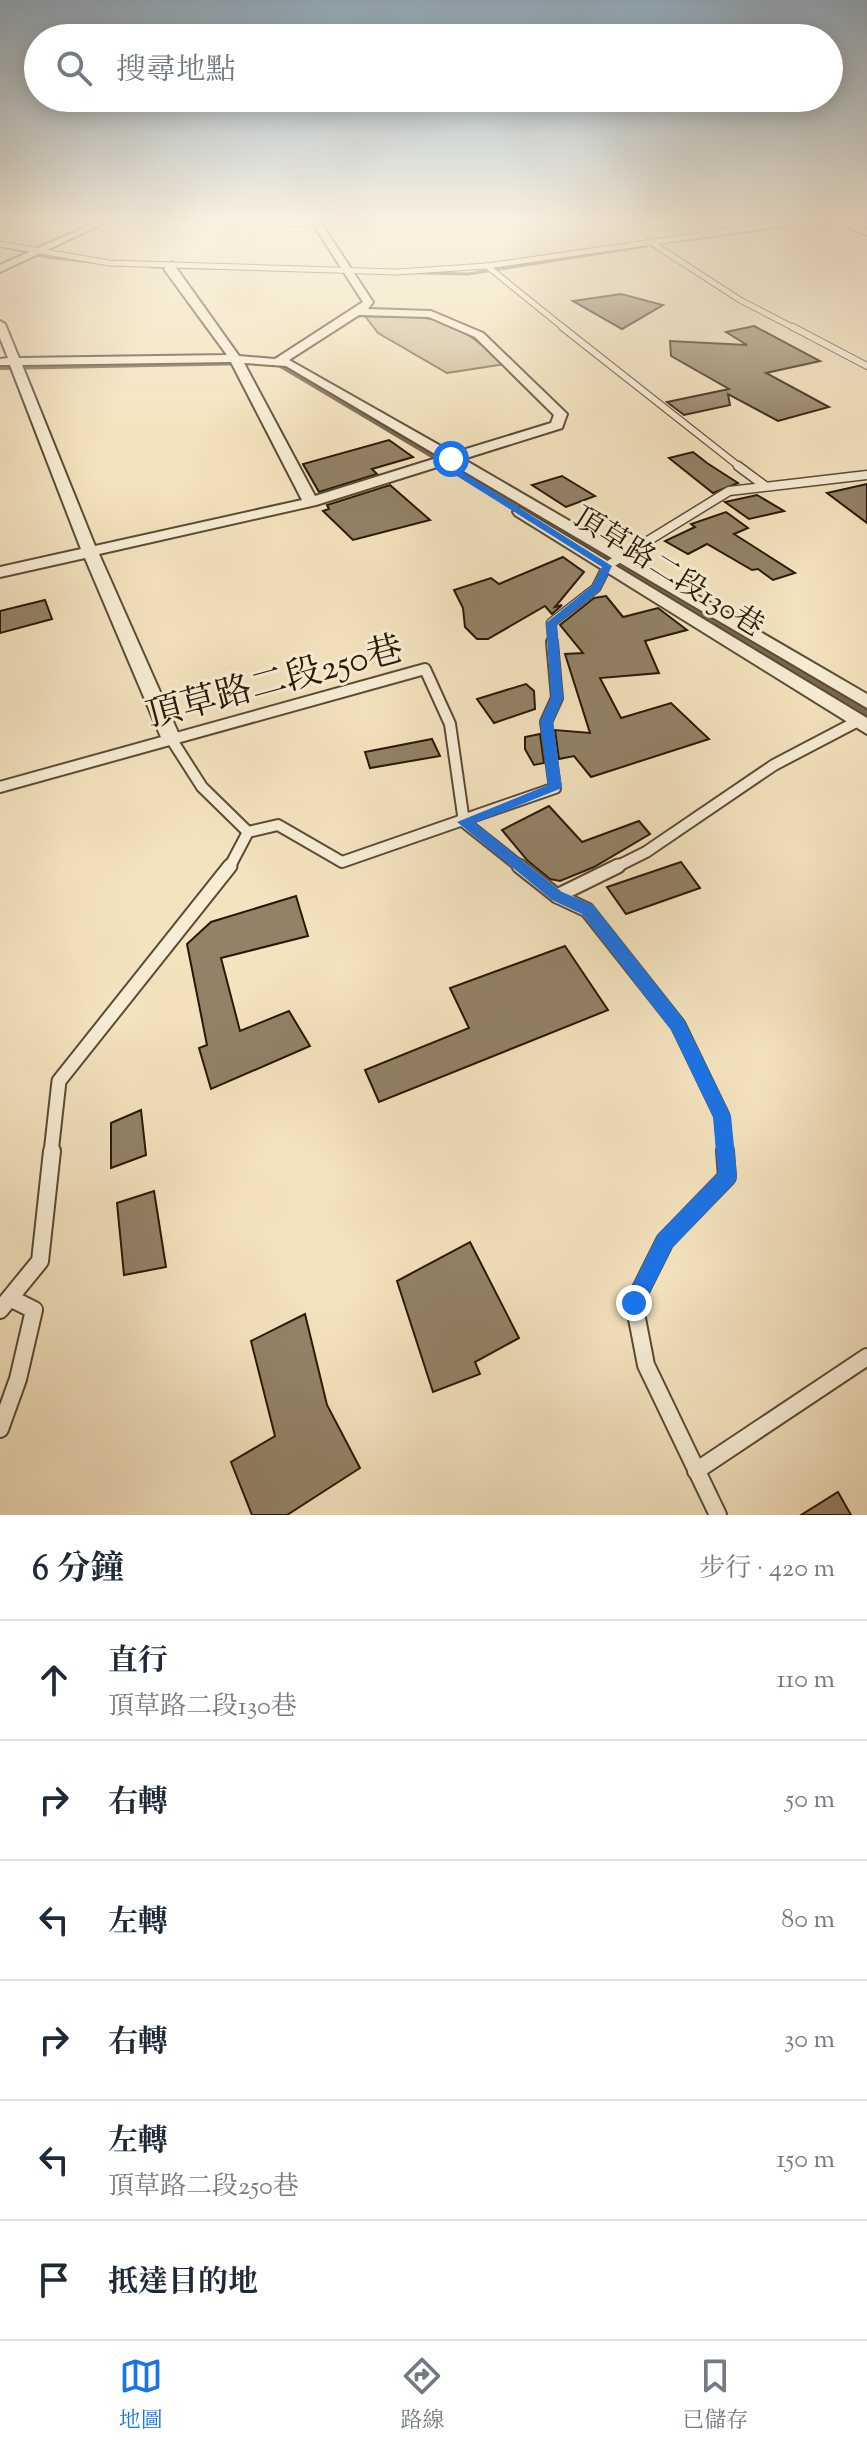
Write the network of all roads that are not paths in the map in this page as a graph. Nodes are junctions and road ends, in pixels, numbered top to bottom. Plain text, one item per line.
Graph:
1 (187, 291) edge
2 (361, 291) edge
3 (518, 291) edge
4 (726, 291) edge
5 (357, 312) junction
6 (0, 324) edge
7 (280, 360) junction
8 (0, 362) edge
9 (17, 362) junction
10 (237, 362) junction
11 (867, 366) edge
12 (447, 461) junction
13 (867, 475) edge
14 (765, 486) junction
15 (311, 502) junction
16 (90, 552) junction
17 (624, 557) junction
18 (607, 566) junction
19 (0, 572) edge
20 (867, 702) edge
21 (863, 724) edge
22 (170, 737) junction
23 (0, 787) edge
24 (464, 822) junction
25 (248, 832) junction
26 (557, 896) junction
27 (5, 1304) edge
28 (867, 1357) edge
29 (0, 1429) edge
30 (696, 1471) junction
31 (718, 1515) edge

1 - 10 street
2 - 5 street
3 - 14 lane
4 - 11 lane
5 - 7 street
5 - 12 street
6 - 9 street
7 - 10 street
7 - 12 street
8 - 9 street
9 - 10 street
9 - 16 street
10 - 15 street
12 - 15 street
12 - 17 street
12 - 18 street, 頂草路二段130巷
13 - 14 lane
14 - 17 lane
15 - 16 street
16 - 19 street
16 - 22 street
17 - 18 lane
17 - 20 street
18 - 21 street, 頂草路二段130巷
18 - 24 lane
21 - 26 lane
22 - 23 lane, 頂草路二段250巷
22 - 24 lane, 頂草路二段250巷
22 - 25 lane
24 - 25 lane
24 - 26 lane
25 - 27 lane
26 - 30 lane
27 - 29 lane
28 - 30 lane
30 - 31 lane

